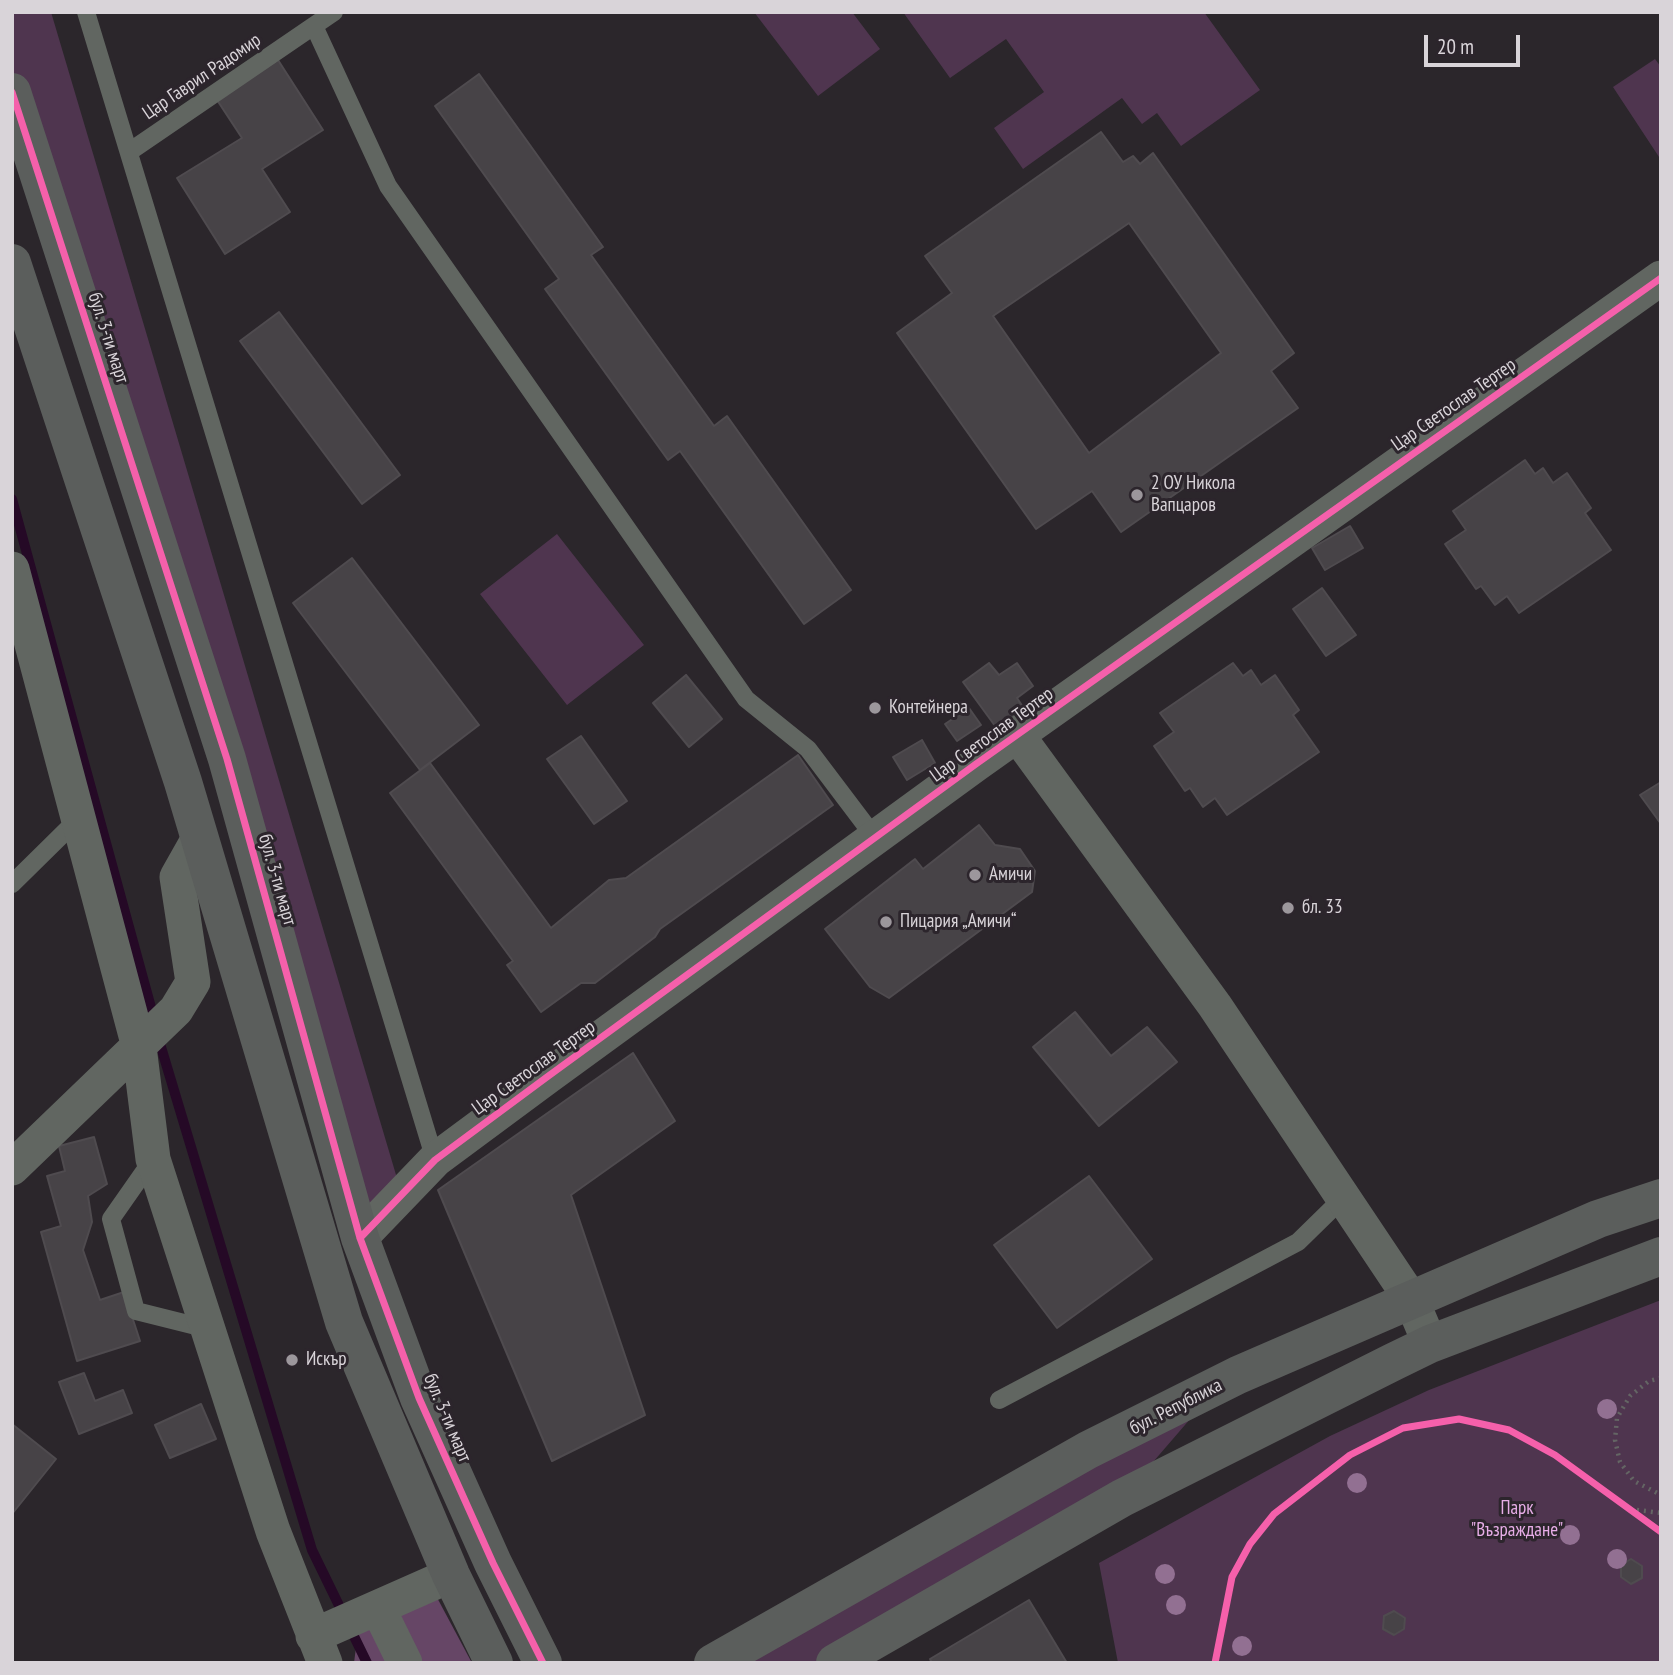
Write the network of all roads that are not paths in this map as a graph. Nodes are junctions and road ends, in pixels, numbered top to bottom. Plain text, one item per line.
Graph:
1 (86, 12) edge
2 (334, 12) edge
3 (314, 26) junction
4 (12, 92) edge
5 (129, 152) junction
6 (12, 263) edge
7 (1661, 278) edge
8 (12, 569) edge
9 (19, 622) edge
10 (1018, 736) junction
11 (79, 818) junction
12 (200, 838) junction
13 (876, 839) junction
14 (12, 884) edge
15 (151, 1035) junction
16 (153, 1159) junction
17 (435, 1160) junction
18 (12, 1168) edge
19 (1344, 1197) junction
20 (1661, 1198) edge
21 (360, 1238) junction
22 (1661, 1256) edge
23 (1410, 1298) junction
24 (208, 1329) junction
25 (1430, 1344) junction
26 (999, 1400) dead end
27 (450, 1575) junction
28 (342, 1630) edge
29 (405, 1663) edge
30 (494, 1663) edge
31 (543, 1663) edge
32 (713, 1663) edge
33 (835, 1663) edge

1 - 5 lane
2 - 3 lane, Цар Гаврил Радомир
3 - 5 lane, Цар Гаврил Радомир
3 - 13 lane
4 - 21 street, бул. 3-ти март
5 - 17 lane
6 - 12 street
7 - 10 street, Цар Светослав Тертер
8 - 9 street
9 - 11 street
10 - 13 street, Цар Светослав Тертер
10 - 19 street
11 - 14 lane
11 - 15 street
12 - 15 street
12 - 27 street
13 - 17 street, Цар Светослав Тертер
15 - 16 street
15 - 18 street
16 - 24 street
16 - 24 lane
17 - 21 street, Цар Светослав Тертер
19 - 23 street
19 - 26 lane
20 - 23 street, бул. Република
21 - 31 street, бул. 3-ти март
22 - 25 street
23 - 25 street
23 - 32 street, бул. Република
24 - 28 street
25 - 33 street
27 - 28 street
27 - 30 street
28 - 29 street

